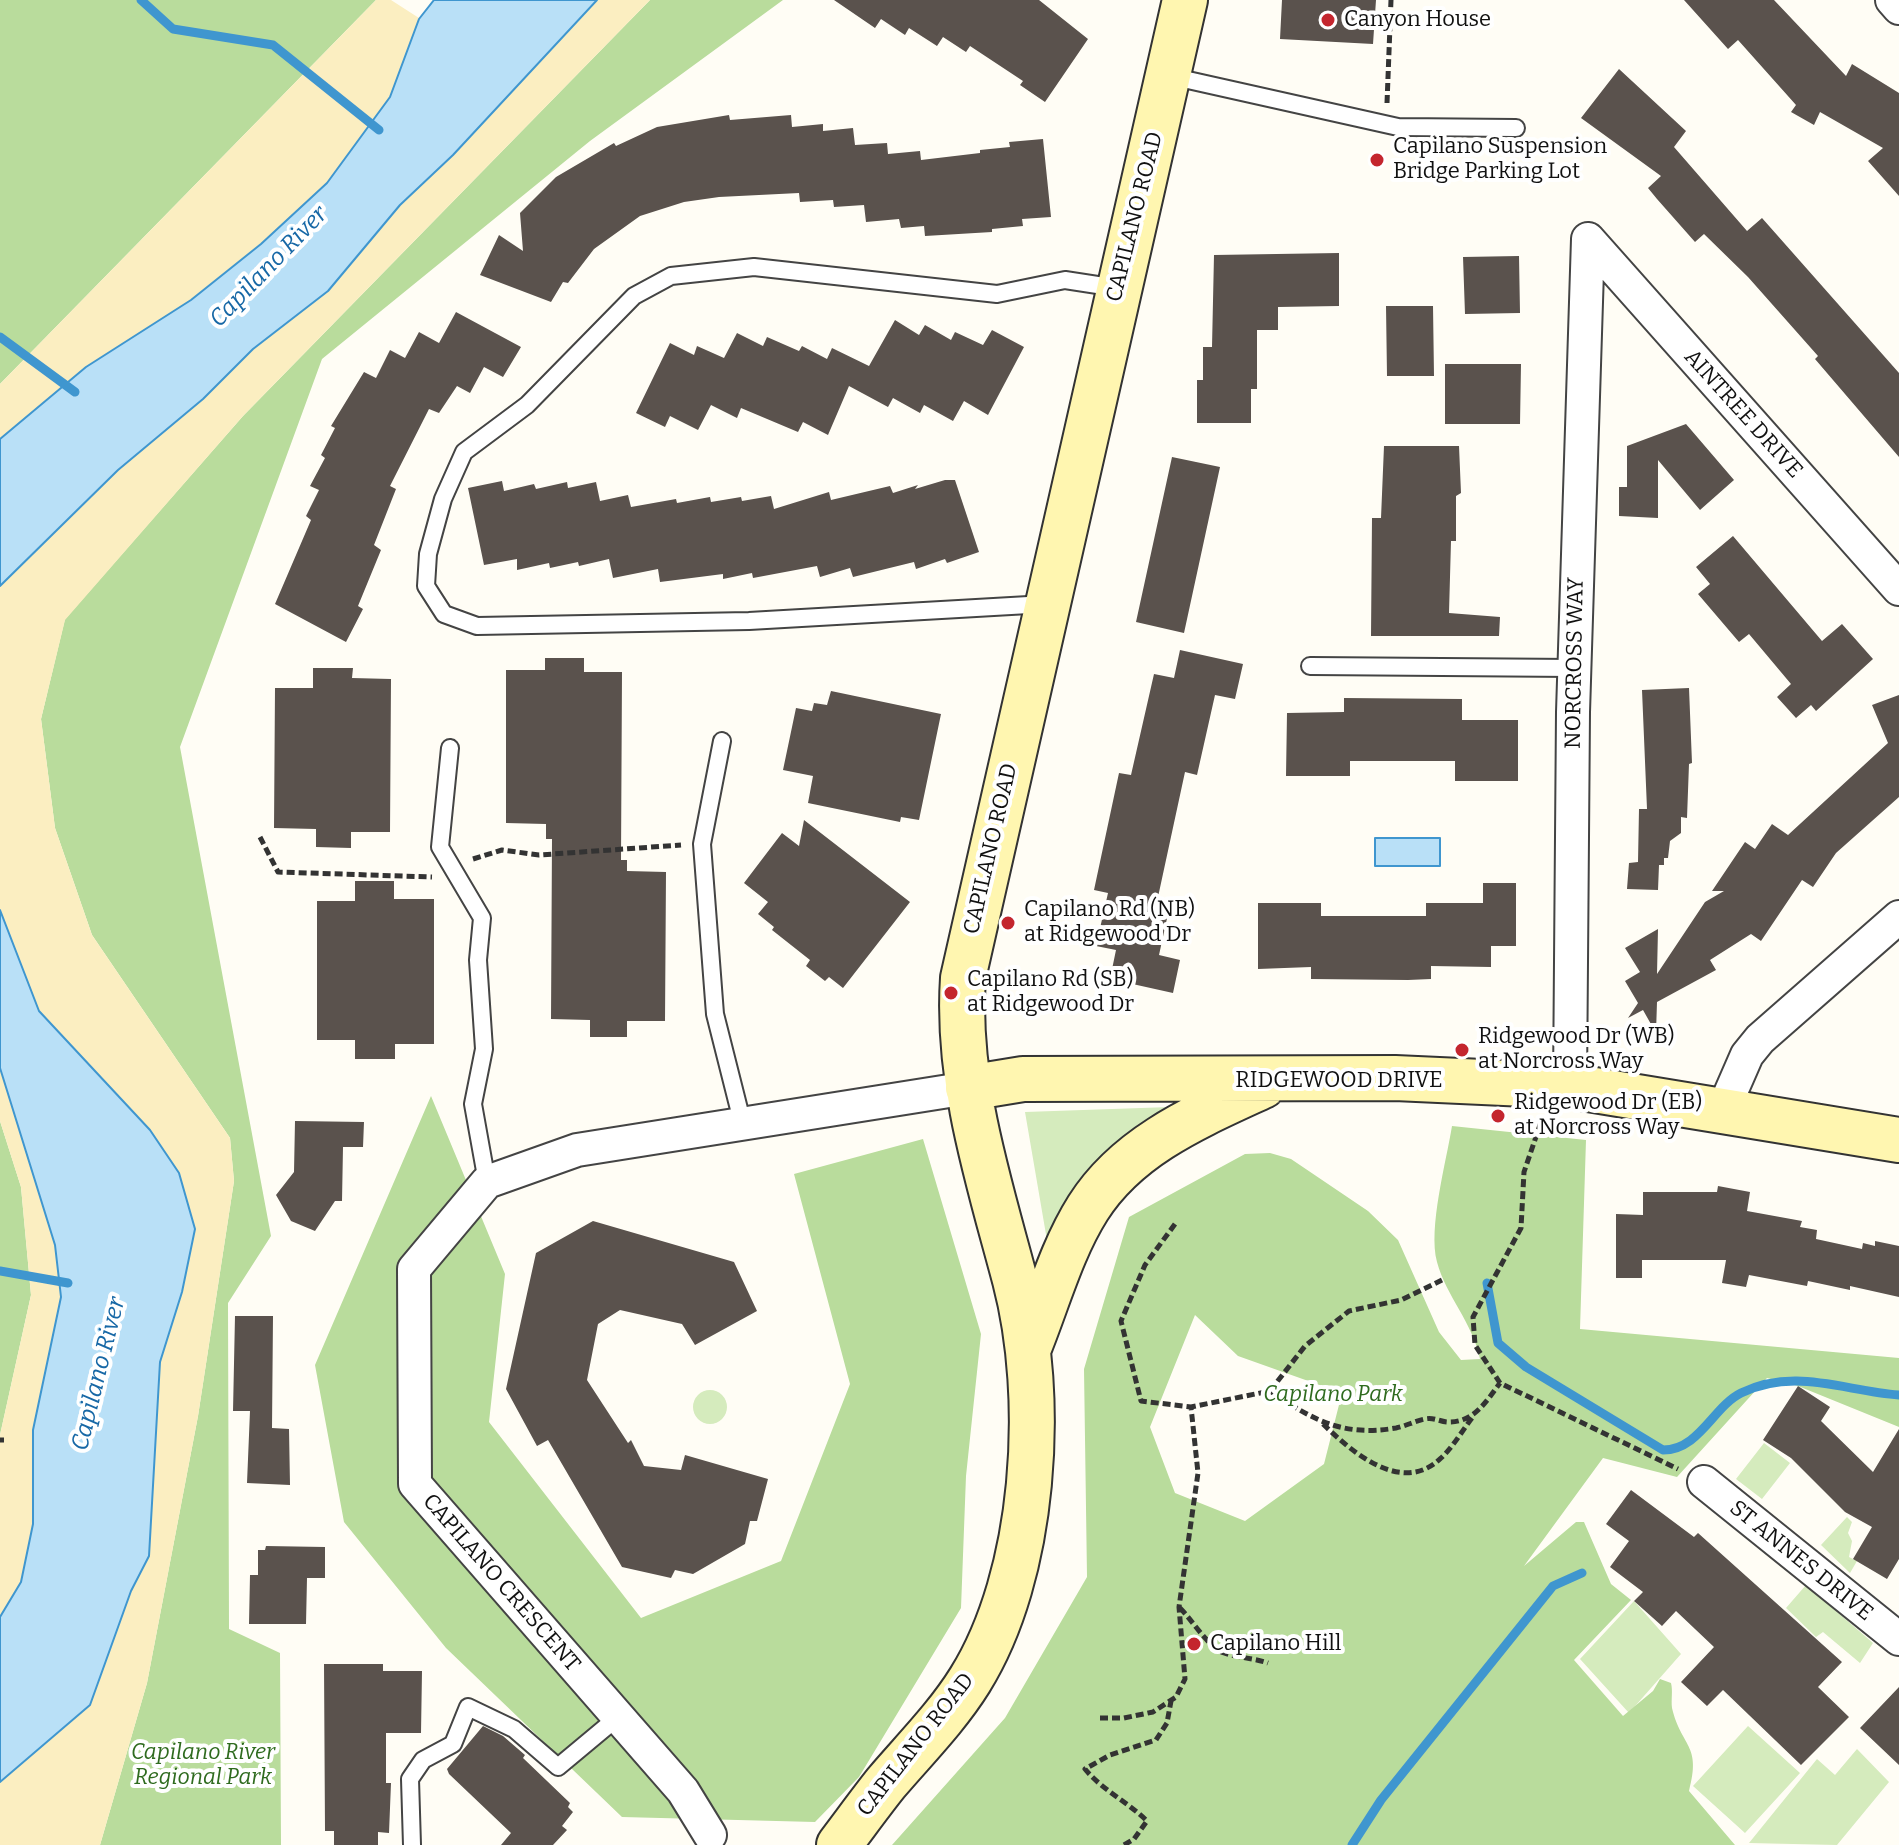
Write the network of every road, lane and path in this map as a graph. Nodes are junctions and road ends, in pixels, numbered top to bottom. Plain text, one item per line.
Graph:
1 (1185, 0) edge
2 (1391, 0) edge
3 (1892, 0) edge
4 (1899, 8) edge
5 (1170, 76) junction
6 (1386, 124) junction
7 (1516, 128) dead end
8 (1588, 239) joint
9 (1117, 288) junction
10 (1899, 589) edge
11 (1048, 604) junction
12 (1310, 666) dead end
13 (1574, 668) junction
14 (722, 741) dead end
15 (450, 748) dead end
16 (260, 837) dead end
17 (702, 844) junction
18 (453, 869) junction
19 (1899, 917) edge
20 (1275, 1080) junction
21 (1570, 1086) junction
22 (968, 1088) junction
23 (1723, 1110) junction
24 (1542, 1119) dead end
25 (743, 1125) junction
26 (1899, 1140) edge
27 (487, 1182) junction
28 (1175, 1224) dead end
29 (1442, 1280) dead end
30 (1030, 1345) junction
31 (1500, 1383) junction
32 (1270, 1391) junction
33 (1191, 1407) junction
34 (1472, 1418) junction
35 (1319, 1421) junction
36 (1704, 1482) joint
37 (1179, 1607) junction
38 (1899, 1639) edge
39 (1268, 1663) dead end
40 (1171, 1701) junction
41 (618, 1717) junction
42 (1100, 1718) dead end
43 (712, 1842) edge
44 (412, 1845) edge
45 (839, 1845) edge
46 (1124, 1845) edge

1 - 5 main road, CAPILANO ROAD
2 - 6 path
3 - 4 street
5 - 6 lane
5 - 9 main road, CAPILANO ROAD
6 - 7 lane
8 - 10 street, AINTREE DRIVE
8 - 13 street, NORCROSS WAY
9 - 11 main road, CAPILANO ROAD
9 - 11 lane
11 - 22 main road, CAPILANO ROAD
12 - 13 lane
13 - 21 street, NORCROSS WAY
14 - 17 lane
15 - 18 lane
16 - 18 path
17 - 18 path
17 - 25 lane
18 - 27 lane
19 - 23 street
20 - 21 main road, RIDGEWOOD DRIVE
20 - 22 main road, RIDGEWOOD DRIVE
20 - 30 main road
21 - 23 main road, RIDGEWOOD DRIVE
22 - 25 street
22 - 30 main road, CAPILANO ROAD
23 - 26 main road, RIDGEWOOD DRIVE
24 - 31 path
25 - 27 street
27 - 41 street, CAPILANO CRESCENT
28 - 33 path
29 - 32 path
30 - 45 main road, CAPILANO ROAD
31 - 34 path
31 - 36 path
32 - 33 path
32 - 35 path
33 - 37 path
34 - 35 path
34 - 35 path
36 - 38 street, ST ANNES DRIVE
37 - 39 path
37 - 40 path
40 - 42 path
40 - 46 path
41 - 43 street, CAPILANO CRESCENT
41 - 44 lane

